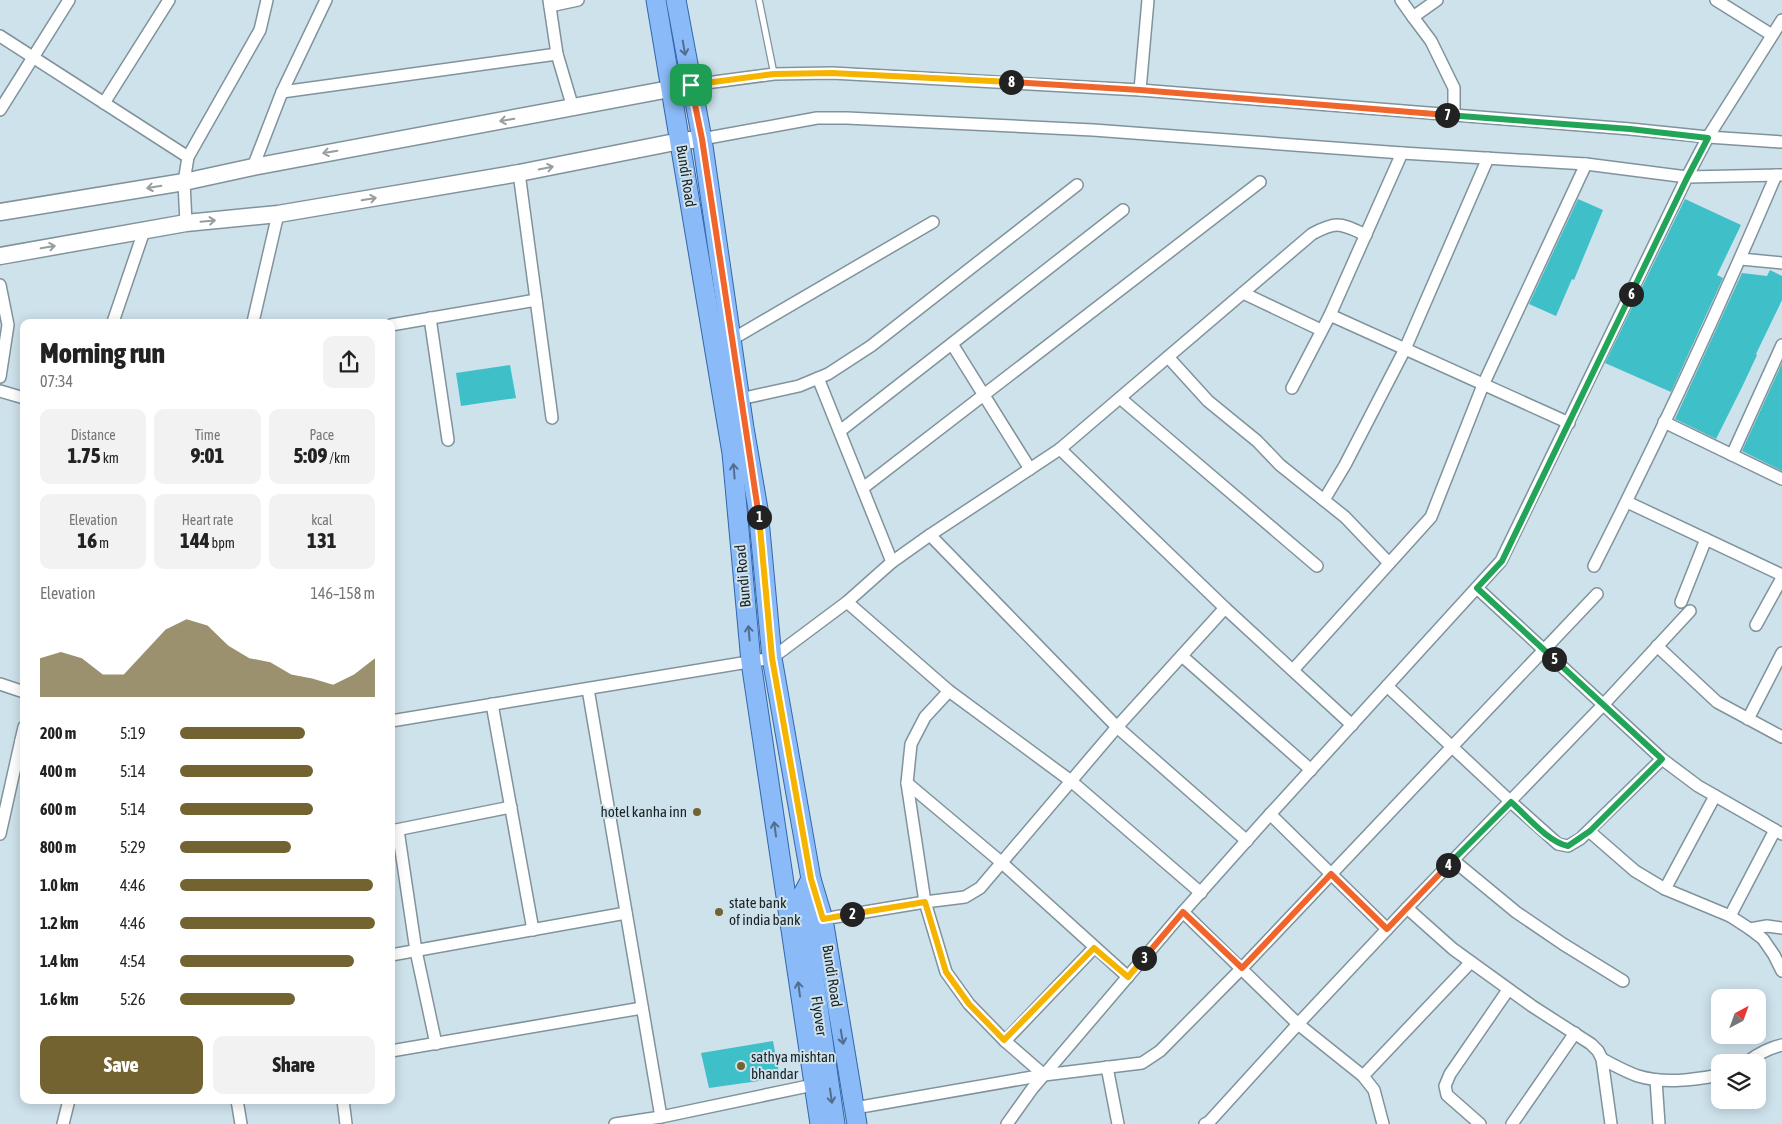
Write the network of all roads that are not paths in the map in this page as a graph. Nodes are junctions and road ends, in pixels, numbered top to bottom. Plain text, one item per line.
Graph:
1 (70, 0) edge
2 (168, 0) edge
3 (267, 0) edge
4 (326, 0) edge
5 (578, 0) edge
6 (656, 0) edge
7 (676, 0) edge
8 (759, 0) edge
9 (1148, 0) edge
10 (1400, 0) edge
11 (1437, 0) edge
12 (1716, 0) edge
13 (550, 3) edge
14 (1413, 17) junction
15 (1782, 20) edge
16 (1772, 35) junction
17 (0, 36) edge
18 (557, 54) junction
19 (33, 57) junction
20 (774, 74) junction
21 (691, 85) junction
22 (672, 88) junction
23 (1140, 90) junction
24 (282, 92) junction
25 (104, 103) junction
26 (573, 108) junction
27 (0, 110) edge
28 (1454, 116) junction
29 (702, 139) junction
30 (680, 141) junction
31 (1706, 141) junction
32 (1782, 142) edge
33 (1402, 153) junction
34 (188, 157) junction
35 (1488, 158) junction
36 (1586, 164) junction
37 (252, 167) junction
38 (519, 173) junction
39 (1779, 175) edge
40 (1687, 178) junction
41 (184, 182) junction
42 (1260, 182) dead end
43 (1078, 185) dead end
44 (1123, 210) dead end
45 (0, 212) edge
46 (278, 214) junction
47 (186, 222) junction
48 (932, 222) dead end
49 (144, 230) junction
50 (1366, 236) junction
51 (0, 256) edge
52 (1741, 259) junction
53 (1782, 263) edge
54 (0, 285) edge
55 (1243, 294) junction
56 (536, 300) junction
57 (1330, 315) junction
58 (430, 318) junction
59 (114, 319) edge
60 (255, 319) edge
61 (395, 324) edge
62 (4, 326) edge
63 (1322, 330) junction
64 (732, 340) junction
65 (952, 344) junction
66 (1782, 345) edge
67 (1405, 349) junction
68 (1168, 357) junction
69 (0, 377) edge
70 (818, 378) junction
71 (1483, 385) junction
72 (1292, 388) dead end
73 (0, 391) edge
74 (984, 394) junction
75 (20, 397) edge
76 (1120, 398) junction
77 (740, 399) junction
78 (552, 418) dead end
79 (1664, 422) junction
80 (1569, 424) junction
81 (840, 431) junction
82 (448, 440) dead end
83 (1060, 449) junction
84 (1732, 455) junction
85 (1030, 469) junction
86 (1782, 479) edge
87 (862, 488) junction
88 (1324, 500) junction
89 (1626, 502) junction
90 (930, 535) junction
91 (1706, 539) junction
92 (892, 562) junction
93 (1389, 563) junction
94 (1317, 566) dead end
95 (1594, 566) dead end
96 (1782, 576) edge
97 (1477, 588) junction
98 (1597, 594) dead end
99 (847, 602) junction
100 (1681, 602) dead end
101 (1225, 608) junction
102 (1690, 611) dead end
103 (1756, 625) dead end
104 (1657, 646) junction
105 (1544, 649) junction
106 (1782, 653) edge
107 (1182, 656) junction
108 (772, 658) junction
109 (751, 662) junction
110 (1293, 670) junction
111 (1777, 673) edge
112 (0, 684) edge
113 (1387, 686) junction
114 (588, 689) junction
115 (20, 691) edge
116 (949, 691) junction
117 (492, 704) junction
118 (1603, 705) junction
119 (1748, 718) junction
120 (395, 719) edge
121 (1352, 724) junction
122 (1118, 727) junction
123 (1782, 737) edge
124 (1452, 746) junction
125 (20, 749) edge
126 (1662, 759) junction
127 (1310, 770) junction
128 (1071, 781) junction
129 (907, 783) junction
130 (1715, 796) junction
131 (1511, 802) junction
132 (511, 807) junction
133 (1270, 814) junction
134 (395, 830) edge
135 (1590, 831) junction
136 (1778, 832) edge
137 (0, 834) edge
138 (1247, 841) junction
139 (1454, 860) junction
140 (1001, 862) junction
141 (1331, 874) junction
142 (1665, 889) junction
143 (1201, 893) junction
144 (925, 902) junction
145 (1407, 908) junction
146 (1183, 912) junction
147 (626, 914) junction
148 (1730, 916) junction
149 (815, 923) junction
150 (1782, 928) edge
151 (1387, 929) junction
152 (1750, 929) junction
153 (533, 930) junction
154 (1094, 948) junction
155 (416, 951) junction
156 (395, 954) edge
157 (1471, 962) junction
158 (1242, 968) junction
159 (1782, 971) edge
160 (1128, 977) junction
161 (1623, 981) dead end
162 (1508, 990) junction
163 (642, 1008) junction
164 (1298, 1024) junction
165 (1576, 1033) junction
166 (1004, 1040) junction
167 (436, 1044) junction
168 (1782, 1045) edge
169 (395, 1051) edge
170 (1759, 1054) edge
171 (1602, 1059) junction
172 (1107, 1067) junction
173 (1044, 1075) junction
174 (1363, 1076) junction
175 (1711, 1077) edge
176 (1656, 1080) junction
177 (813, 1085) junction
178 (68, 1104) edge
179 (238, 1104) edge
180 (344, 1104) edge
181 (856, 1116) edge
182 (661, 1117) junction
183 (63, 1124) edge
184 (241, 1124) edge
185 (346, 1124) edge
186 (615, 1124) edge
187 (820, 1124) edge
188 (835, 1124) edge
189 (1007, 1124) edge
190 (1118, 1124) edge
191 (1205, 1124) edge
192 (1383, 1124) edge
193 (1480, 1124) edge
194 (1512, 1124) edge
195 (1611, 1124) edge
196 (1659, 1124) edge

1 - 19 street
2 - 25 street
3 - 34 street
4 - 24 street
5 - 13 street
6 - 22 main road, Bundi Road
7 -> 21 main road, Bundi Road
8 - 20 lane
9 - 23 street
10 - 14 street
11 - 14 street
12 - 16 street
13 - 18 street
14 - 28 street
15 - 16 street
16 - 31 street
17 - 19 street
18 - 24 street
18 - 26 street
19 - 25 street
19 - 27 street
20 - 21 street
20 - 23 street
21 - 22 street
21 - 29 main road, Bundi Road
22 - 26 street
22 - 30 main road, Bundi Road
23 - 28 street
24 - 37 street
25 - 34 street
26 -> 37 street
28 - 31 street
29 - 30 street
29 - 33 street
29 - 64 main road, Bundi Road
38 -> 30 street
109 -> 30 main road, Bundi Road
31 - 32 street
31 - 40 street
33 - 35 street
33 - 50 street
34 - 41 street
35 - 36 street
35 - 67 street
36 - 40 street
36 - 71 street
37 - 41 street
46 -> 38 street
38 - 56 street
39 - 40 street
39 - 52 street
40 - 80 street
41 -> 45 street
41 - 47 street
42 - 74 street
43 - 70 street
44 - 65 street
47 -> 46 street
46 - 60 street
47 - 49 street
48 - 64 street
51 -> 49 street
49 - 59 street
50 - 55 street
50 - 57 street
52 - 53 street
52 - 79 street
54 - 62 street
55 - 63 street
55 - 68 street
56 - 58 street
56 - 78 street
57 - 63 street
57 - 67 street
58 - 61 street
58 - 82 street
62 - 69 street
63 - 72 street
64 - 77 main road, Bundi Road
65 - 74 street
65 - 81 street
66 - 84 street
67 - 71 street
67 - 88 street
68 - 76 street
68 - 88 street
70 - 77 street
70 - 81 street
71 - 80 street
71 - 93 street
73 - 75 street
74 - 85 street
74 - 87 street
76 - 83 street
76 - 94 street
77 - 108 main road, Bundi Road
79 - 84 street
79 - 89 street
80 - 97 street
81 - 87 street
83 - 85 street
83 - 101 street
84 - 86 street
85 - 90 street
87 - 92 street
88 - 93 street
89 - 91 street
89 - 95 street
90 - 92 street
90 - 122 street
91 - 96 street
91 - 100 street
92 - 99 street
93 - 110 street
96 - 103 street
97 - 105 street
97 - 113 street
98 - 105 street
99 - 108 street
99 - 116 street
101 - 107 street
101 - 110 street
102 - 104 street
104 - 118 street
104 - 119 street
105 - 118 street
105 - 124 street
106 - 111 street
107 - 122 street
107 - 127 street
108 - 109 street
108 - 149 main road, Bundi Road
109 - 114 street
177 -> 109 main road, Bundi Road
110 - 121 street
111 - 119 street
112 - 115 street
113 - 121 street
113 - 124 street
114 - 117 street
114 - 147 street
116 - 128 street
116 - 129 street
117 - 120 street
117 - 132 street
118 - 126 street
118 - 131 street
119 - 123 street
121 - 127 street
122 - 128 street
122 - 138 street
124 - 131 street
124 - 141 street
125 - 137 street
126 - 130 street
126 - 135 street
127 - 133 street
128 - 140 street
128 - 143 street
129 - 140 street
129 - 144 street
130 - 136 street
130 - 142 street
131 - 135 street
131 - 139 street
132 - 134 street
132 - 153 street
133 - 138 street
133 - 141 street
134 - 155 street
135 - 142 street
136 - 148 street
138 - 143 street
139 - 145 street
139 - 161 street
140 - 144 street
140 - 154 street
141 - 151 street
141 - 158 street
142 - 148 street
143 - 146 street
144 - 149 street
144 - 166 street
145 - 151 street
145 - 157 street
146 - 158 street
146 - 160 street
147 - 153 street
147 - 163 street
148 - 152 street
149 -> 181 main road, Bundi Road
149 -> 188 main road, Flyover
150 - 152 street
151 - 164 street
152 - 159 street
153 - 155 street
154 - 160 street
154 - 166 street
155 - 156 street
155 - 167 street
157 - 162 street
157 - 174 street
158 - 164 street
158 - 172 street
160 - 173 street
162 - 165 street
162 - 193 street
163 - 167 street
163 - 182 street
164 - 174 street
164 - 191 street
165 - 171 street
165 - 194 street
166 - 173 street
167 - 169 street
168 - 170 street
171 - 176 street
171 - 195 street
172 - 173 street
172 - 190 street
173 - 181 street
173 - 189 street
174 - 192 street
175 - 176 street
176 - 196 street
177 - 182 street
177 - 187 main road, Bundi Road
178 - 183 street
179 - 184 street
180 - 185 street
182 - 186 street

